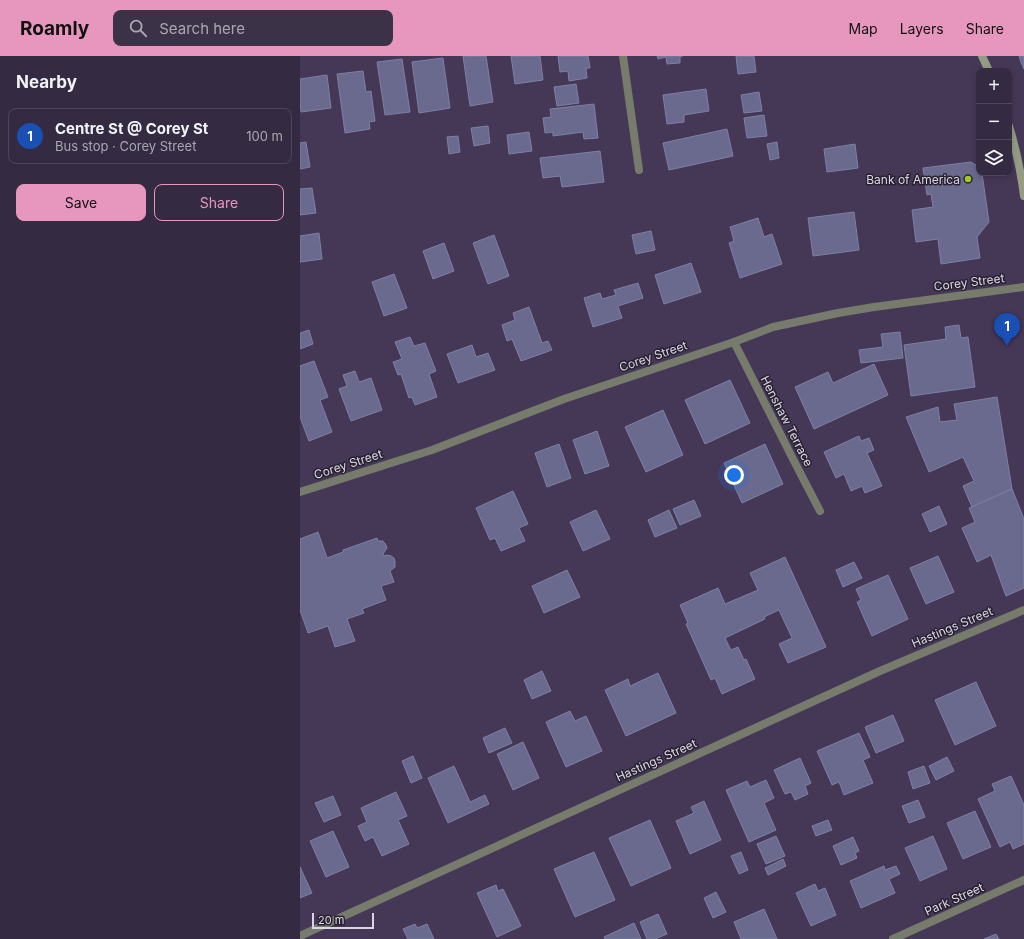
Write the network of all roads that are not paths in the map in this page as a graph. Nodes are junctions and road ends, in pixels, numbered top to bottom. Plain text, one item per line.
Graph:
1 (623, 56) edge
2 (982, 56) edge
3 (988, 68) edge
4 (1012, 135) edge
5 (639, 170) dead end
6 (1024, 196) edge
7 (1024, 287) edge
8 (734, 342) junction
9 (300, 492) edge
10 (820, 511) dead end
11 (1024, 610) edge
12 (1024, 880) edge
13 (300, 936) edge
14 (894, 939) edge

1 - 5 street
2 - 3 main road
4 - 6 main road
7 - 8 street, Corey Street
8 - 9 street, Corey Street
8 - 10 street, Henshaw Terrace
11 - 13 street, Hastings Street
12 - 14 street, Park Street

